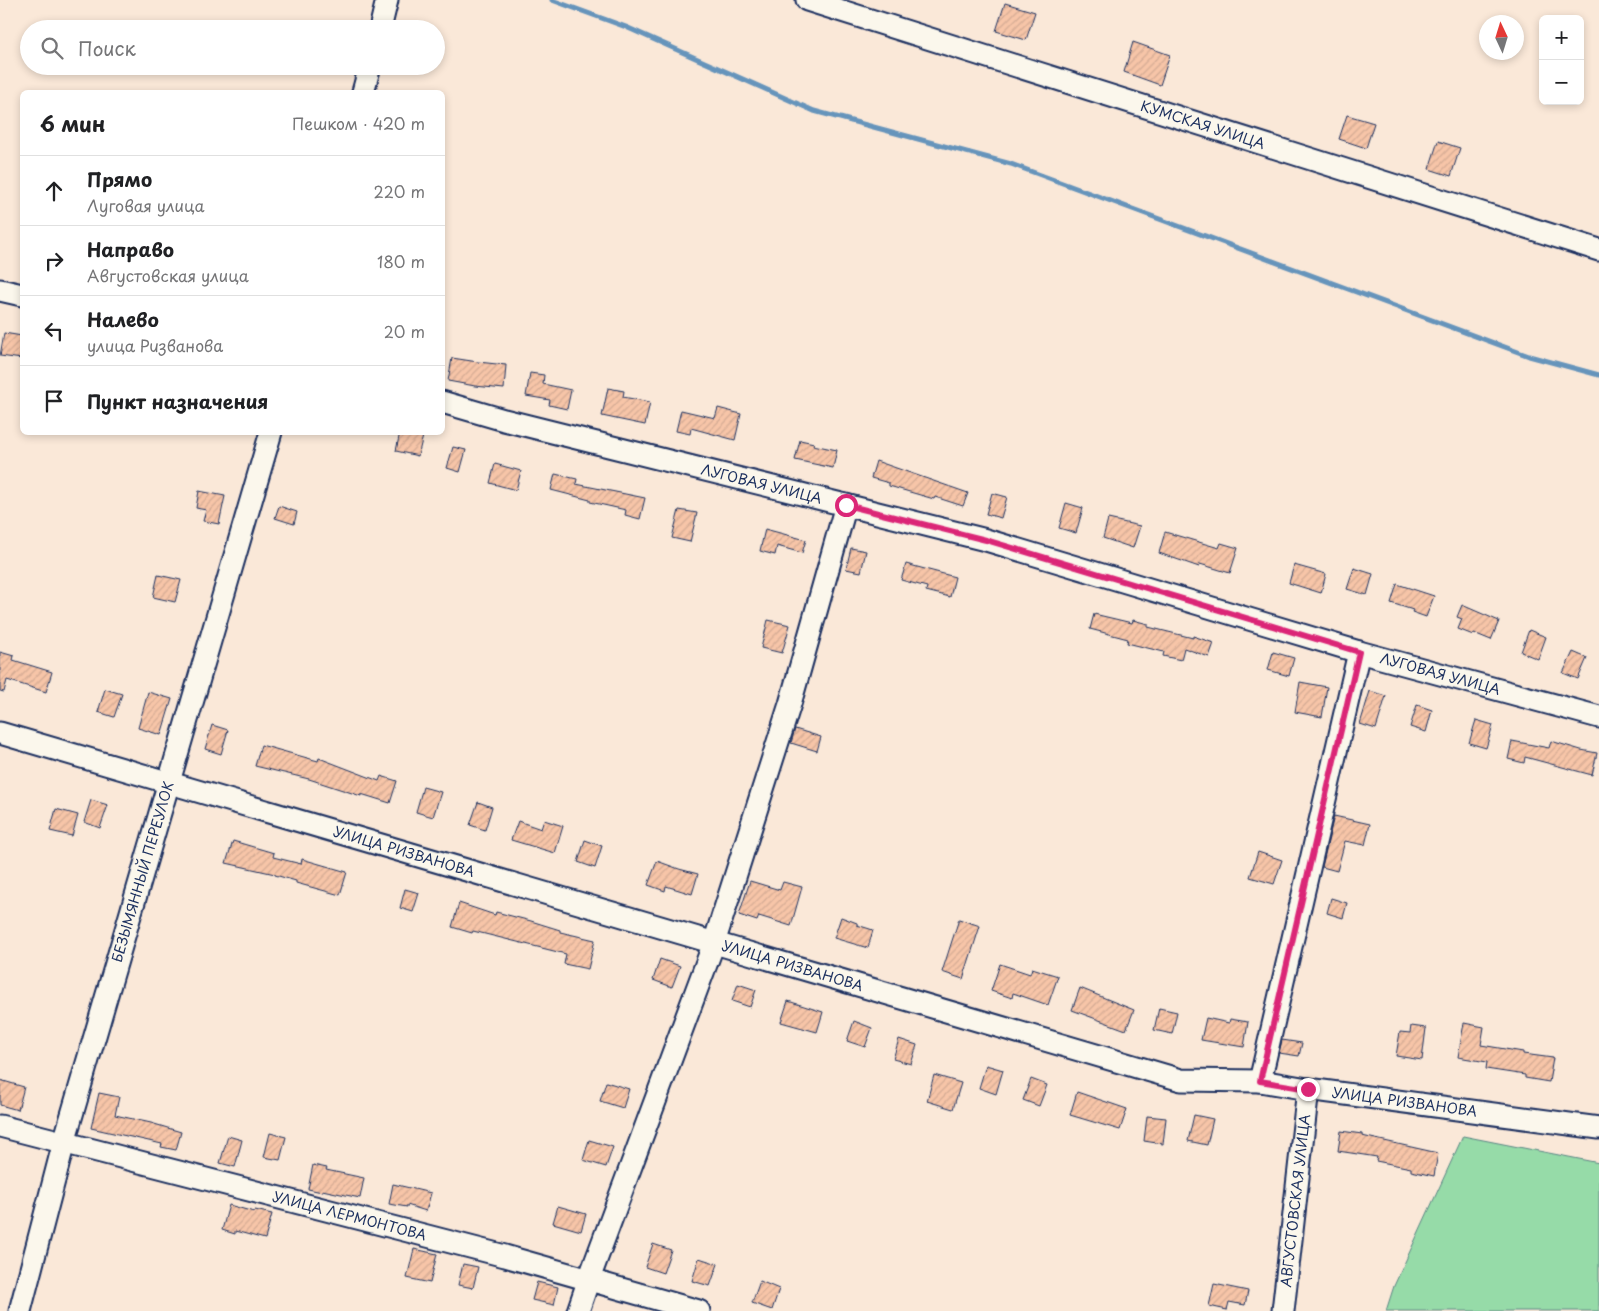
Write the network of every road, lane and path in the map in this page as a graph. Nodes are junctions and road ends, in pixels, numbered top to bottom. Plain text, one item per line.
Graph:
1 (387, 0) edge
2 (807, 0) edge
3 (382, 20) edge
4 (368, 75) edge
5 (364, 90) edge
6 (1599, 250) edge
7 (0, 290) edge
8 (20, 295) edge
9 (445, 403) edge
10 (270, 435) edge
11 (846, 505) junction
12 (1359, 652) junction
13 (1599, 717) edge
14 (0, 733) edge
15 (170, 782) junction
16 (714, 943) junction
17 (1260, 1081) junction
18 (1308, 1089) junction
19 (0, 1126) edge
20 (1599, 1128) edge
21 (64, 1142) junction
22 (589, 1279) junction
23 (20, 1311) edge
24 (578, 1311) edge
25 (699, 1311) edge
26 (1284, 1311) edge

1 - 3 street
2 - 6 street, КУМСКАЯ УЛИЦА
4 - 5 street
7 - 8 street
9 - 11 street, ЛУГОВАЯ УЛИЦА
10 - 15 street, БЕЗЫМЯННЫЙ ПЕРЕУЛОК
11 - 12 street, ЛУГОВАЯ УЛИЦА
11 - 16 street
12 - 13 street, ЛУГОВАЯ УЛИЦА
12 - 17 street
14 - 15 street, УЛИЦА РИЗВАНОВА
15 - 16 street, УЛИЦА РИЗВАНОВА
15 - 21 street, БЕЗЫМЯННЫЙ ПЕРЕУЛОК
16 - 17 street, УЛИЦА РИЗВАНОВА
16 - 22 street
17 - 18 street, УЛИЦА РИЗВАНОВА
18 - 20 street, УЛИЦА РИЗВАНОВА
18 - 26 street, АВГУСТОВСКАЯ УЛИЦА
19 - 21 street, УЛИЦА ЛЕРМОНТОВА
21 - 22 street, УЛИЦА ЛЕРМОНТОВА
21 - 23 street, БЕЗЫМЯННЫЙ ПЕРЕУЛОК
22 - 24 street
22 - 25 street, УЛИЦА ЛЕРМОНТОВА

